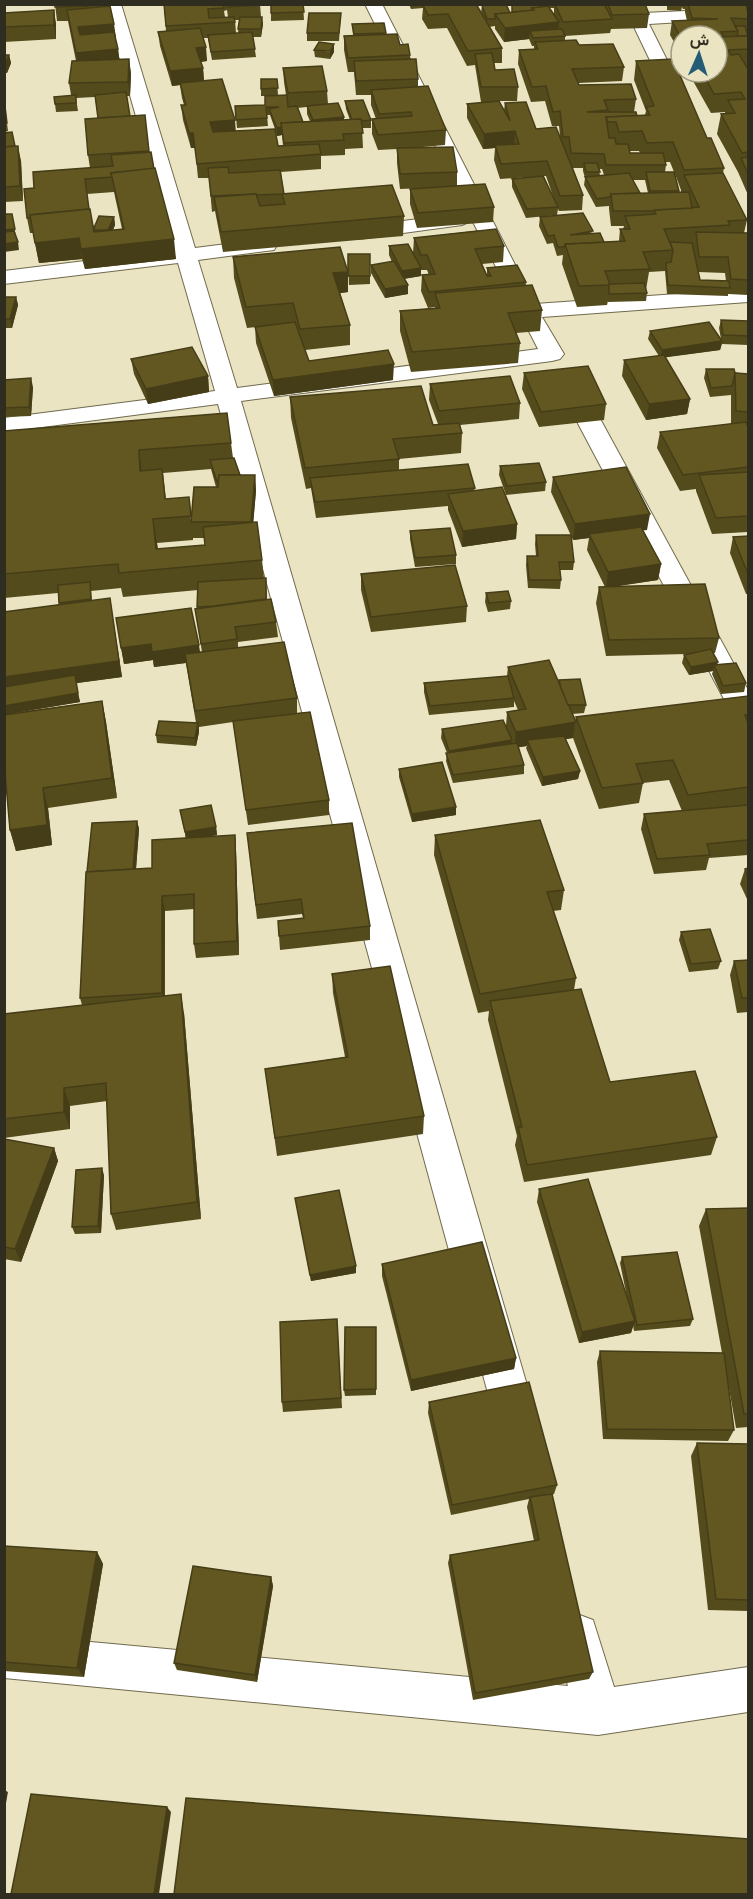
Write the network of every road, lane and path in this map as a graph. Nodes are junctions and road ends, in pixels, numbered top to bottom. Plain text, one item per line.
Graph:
1 (112, 4) edge
2 (373, 4) edge
3 (634, 12) edge
4 (748, 13) edge
5 (685, 114) edge
6 (482, 217) junction
7 (340, 235) edge
8 (292, 242) edge
9 (186, 256) junction
10 (4, 278) edge
11 (748, 295) edge
12 (528, 312) junction
13 (552, 354) junction
14 (228, 396) junction
15 (4, 425) edge
16 (748, 716) edge
17 (527, 1458) edge
18 (569, 1608) edge
19 (4, 1656) edge
20 (748, 1690) edge
21 (598, 1712) junction

1 - 9 street
2 - 6 street
3 - 4 street
3 - 5 street
6 - 7 street
6 - 12 street
8 - 9 street
9 - 10 street
9 - 14 street
11 - 12 street
12 - 13 street
13 - 14 street
13 - 16 street
14 - 15 street
14 - 17 street
18 - 21 street
19 - 21 street
20 - 21 street

